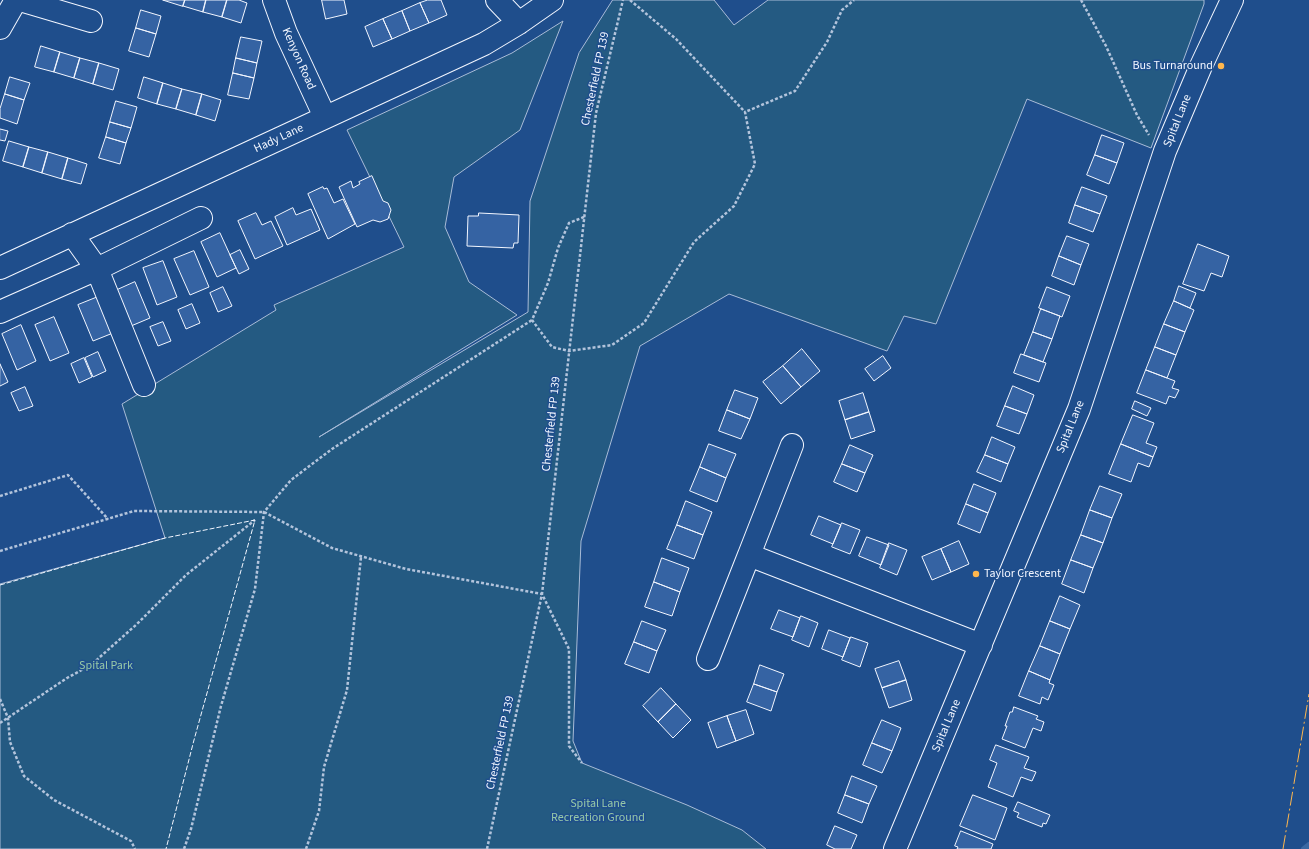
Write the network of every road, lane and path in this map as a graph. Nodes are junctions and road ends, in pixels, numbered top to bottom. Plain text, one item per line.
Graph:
1 (16, 0) edge
2 (20, 0) edge
3 (274, 0) edge
4 (497, 0) edge
5 (552, 0) edge
6 (623, 0) edge
7 (630, 0) edge
8 (854, 0) edge
9 (1081, 0) edge
10 (1232, 0) edge
11 (91, 21) dead end
12 (519, 23) junction
13 (0, 28) edge
14 (745, 112) junction
15 (325, 117) junction
16 (1165, 151) junction
17 (584, 216) junction
18 (201, 218) dead end
19 (72, 234) junction
20 (2, 263) edge
21 (97, 269) junction
22 (0, 312) edge
23 (532, 320) junction
24 (569, 351) junction
25 (144, 385) dead end
26 (792, 445) dead end
27 (0, 496) edge
28 (264, 512) junction
29 (108, 519) junction
30 (255, 520) dead end
31 (0, 551) edge
32 (749, 555) junction
33 (361, 557) junction
34 (542, 594) junction
35 (981, 645) junction
36 (708, 659) dead end
37 (0, 699) edge
38 (8, 718) junction
39 (0, 723) edge
40 (582, 763) dead end
41 (135, 849) edge
42 (184, 849) edge
43 (306, 849) edge
44 (487, 849) edge
45 (895, 849) edge

1 - 13 street
2 - 11 street
3 - 15 street, Kenyon Road
4 - 12 street
5 - 12 street, Hady Lane
6 - 17 path, Chesterfield FP 139
7 - 14 path
8 - 14 path
9 - 16 path
10 - 16 street, Spital Lane
12 - 15 street, Hady Lane
14 - 24 path
15 - 19 street, Hady Lane
16 - 35 street, Spital Lane
17 - 23 path
17 - 24 path, Chesterfield FP 139
18 - 21 street
19 - 20 street, Hady Lane
19 - 21 street
21 - 22 street
21 - 25 street
23 - 24 path
23 - 28 path
24 - 34 path, Chesterfield FP 139
26 - 32 street
27 - 29 path
28 - 29 path
28 - 33 path
28 - 42 path
29 - 31 path
30 - 38 path
32 - 35 street
32 - 36 street
33 - 34 path
33 - 43 path
34 - 40 path
34 - 44 path, Chesterfield FP 139
35 - 45 street, Spital Lane
37 - 38 path
38 - 39 path
38 - 41 path

